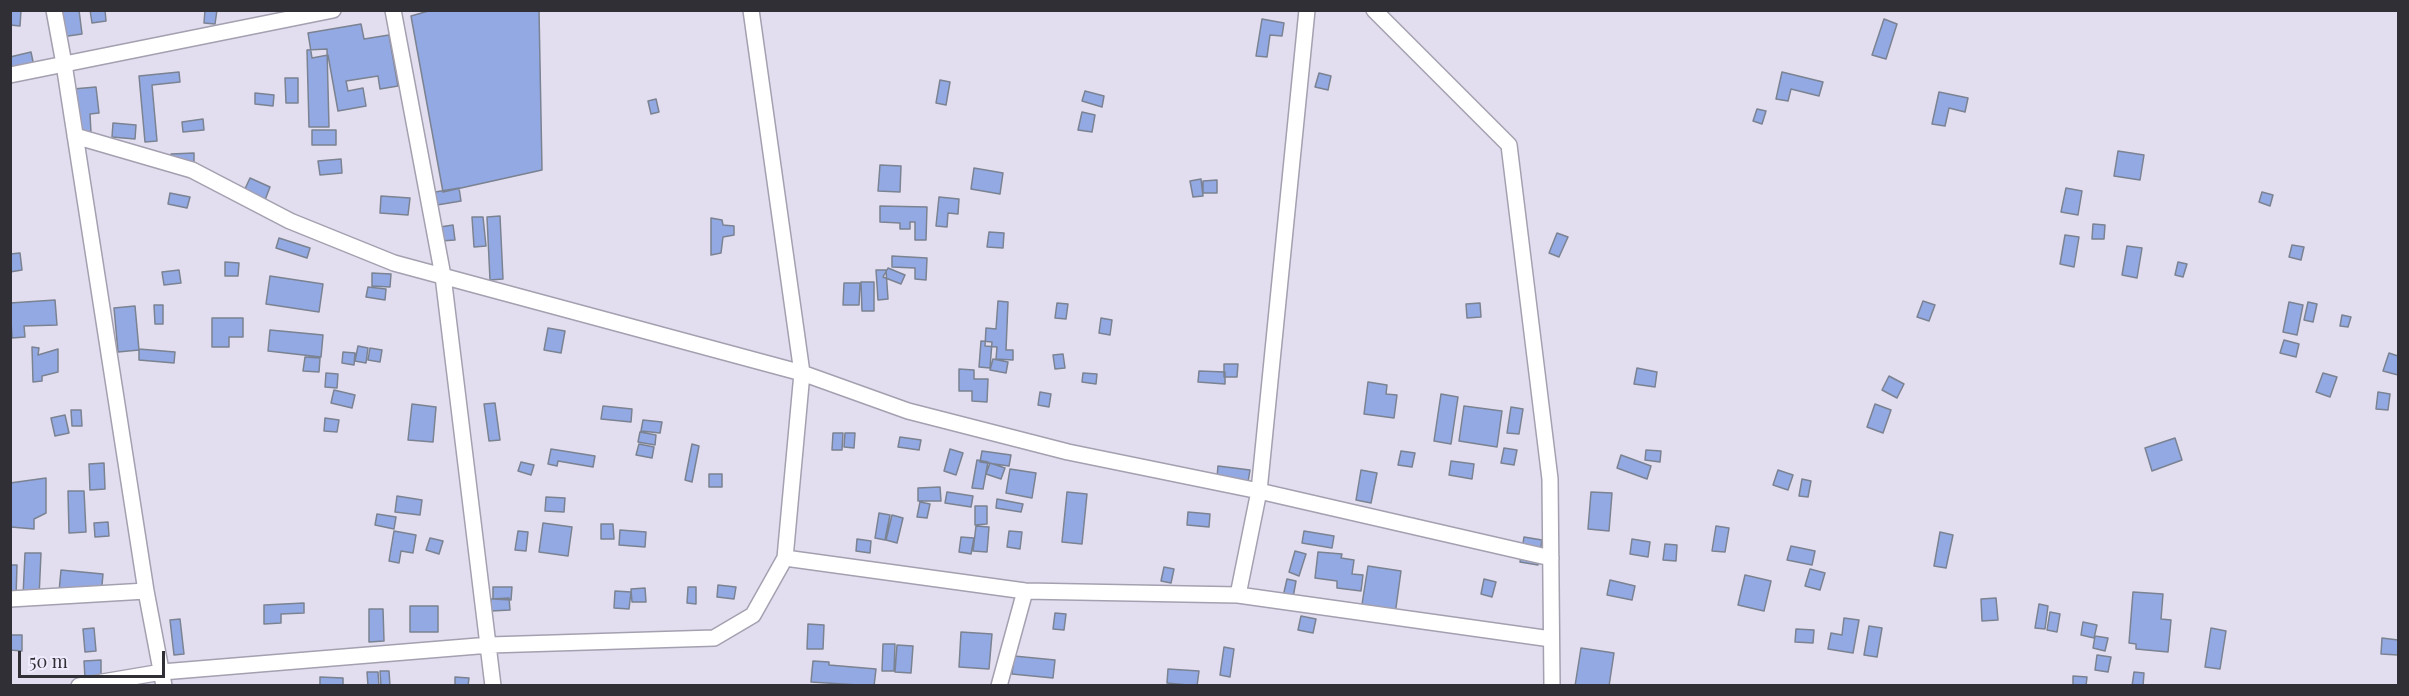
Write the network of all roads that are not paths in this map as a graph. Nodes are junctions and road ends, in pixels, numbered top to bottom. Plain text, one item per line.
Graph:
1 (54, 10) edge
2 (333, 10) edge
3 (393, 10) edge
4 (751, 10) edge
5 (1306, 10) edge
6 (1374, 10) edge
7 (64, 64) junction
8 (10, 75) edge
9 (75, 136) junction
10 (443, 276) junction
11 (802, 373) junction
12 (1259, 491) junction
13 (785, 558) junction
14 (1551, 558) junction
15 (146, 591) junction
16 (1025, 591) junction
17 (1238, 595) junction
18 (10, 599) edge
19 (1551, 639) junction
20 (490, 645) junction
21 (163, 679) edge
22 (79, 686) edge
23 (493, 686) edge
24 (999, 686) edge
25 (1552, 686) edge

1 - 7 street
2 - 7 street
3 - 10 street
4 - 11 street
5 - 12 street
6 - 14 street
7 - 8 street
7 - 9 street
9 - 10 street
9 - 15 street
10 - 11 street
10 - 20 street
11 - 12 street
11 - 13 street
12 - 14 street
12 - 17 street
13 - 16 street
13 - 20 street
14 - 19 street
15 - 18 street
15 - 21 street
16 - 17 street
16 - 24 street
17 - 19 street
19 - 25 street
20 - 21 street
20 - 23 street
21 - 22 street

